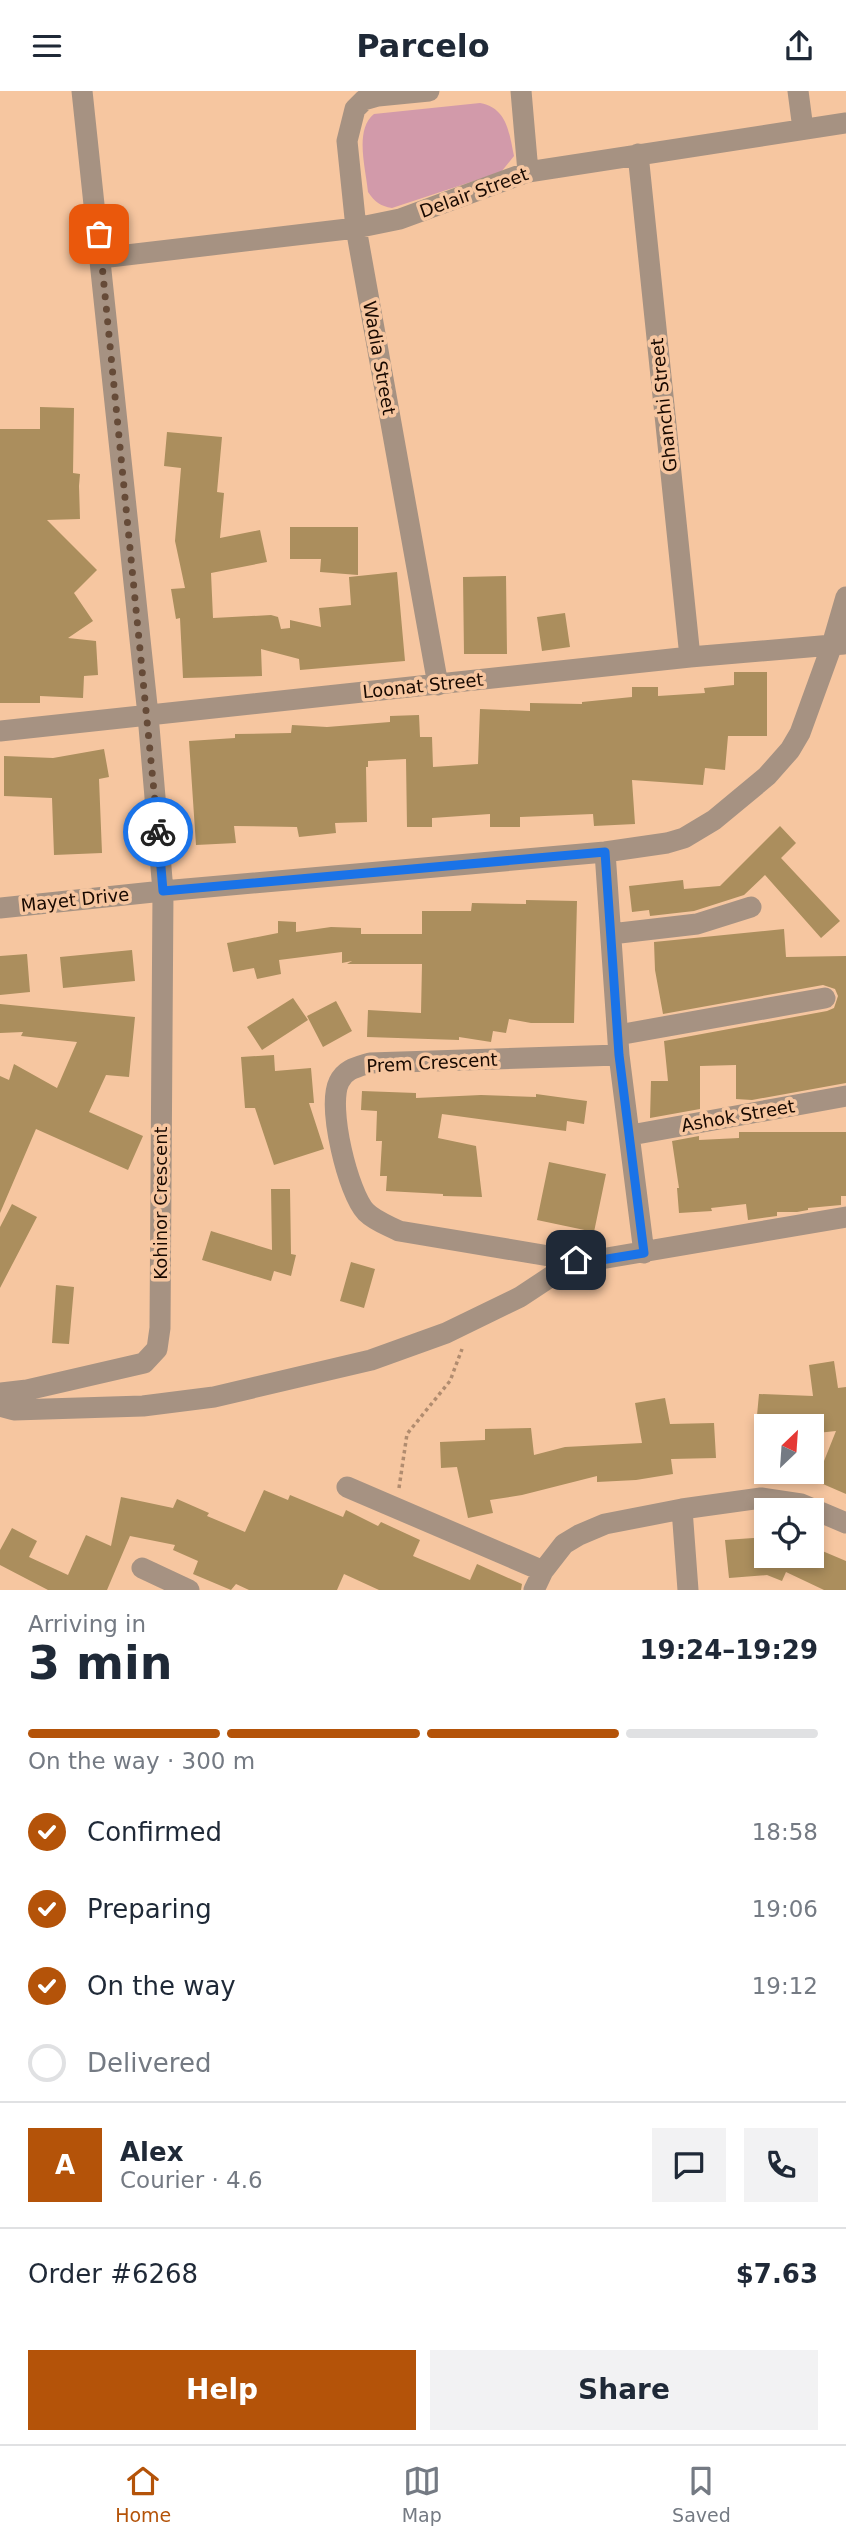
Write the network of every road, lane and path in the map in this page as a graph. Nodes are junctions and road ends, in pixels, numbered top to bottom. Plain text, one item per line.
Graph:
1 (82, 91) edge
2 (429, 91) edge
3 (520, 91) edge
4 (798, 91) edge
5 (846, 123) edge
6 (803, 129) junction
7 (638, 154) junction
8 (528, 172) junction
9 (356, 228) junction
10 (101, 258) junction
11 (846, 597) edge
12 (839, 644) edge
13 (690, 657) junction
14 (438, 685) junction
15 (148, 715) junction
16 (0, 731) edge
17 (605, 852) junction
18 (163, 891) junction
19 (751, 907) dead end
20 (0, 908) edge
21 (611, 934) junction
22 (825, 998) dead end
23 (618, 1045) junction
24 (846, 1096) edge
25 (631, 1135) junction
26 (846, 1217) edge
27 (644, 1253) junction
28 (576, 1260) junction
29 (466, 1344) dead end
30 (0, 1393) edge
31 (0, 1406) edge
32 (347, 1487) dead end
33 (396, 1507) junction
34 (682, 1509) junction
35 (846, 1523) edge
36 (142, 1568) dead end
37 (538, 1580) edge
38 (189, 1590) edge
39 (688, 1590) edge

1 - 10 street, Kohinor Crescent
2 - 9 street, Wadia Street
3 - 8 street
4 - 6 street
5 - 6 street, Delair Street
6 - 7 street, Delair Street
7 - 8 street, Delair Street
7 - 13 street, Ghanchi Street
8 - 9 street, Delair Street
9 - 10 street, Delair Street
9 - 14 street, Wadia Street
10 - 15 street, Kohinor Crescent
11 - 12 street, Mayet Drive
12 - 13 street, Loonat Street
12 - 17 street, Mayet Drive
13 - 14 street, Loonat Street
14 - 15 street, Loonat Street
15 - 16 street, Loonat Street
15 - 18 street, Kohinor Crescent
17 - 18 street, Mayet Drive
17 - 21 street
18 - 20 street, Mayet Drive
18 - 30 street, Kohinor Crescent
19 - 21 street
21 - 23 street
22 - 23 street
23 - 25 street
23 - 28 street, Prem Crescent
24 - 25 street, Ashok Street
25 - 27 street
26 - 27 street, Prem Crescent
27 - 28 street, Prem Crescent
28 - 31 street
29 - 33 path
32 - 33 street
33 - 37 street
34 - 35 street
34 - 37 street
34 - 39 street
36 - 38 street

